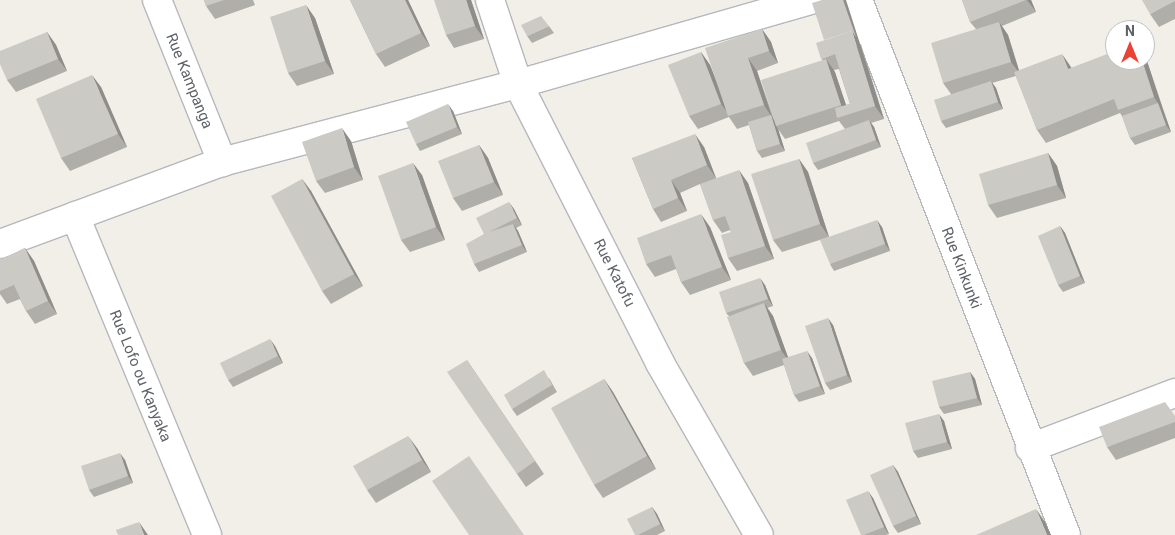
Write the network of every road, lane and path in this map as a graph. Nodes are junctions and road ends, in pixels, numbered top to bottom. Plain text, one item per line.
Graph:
1 (157, 0) edge
2 (490, 0) edge
3 (810, 0) edge
4 (858, 0) edge
5 (518, 84) junction
6 (222, 162) junction
7 (75, 216) junction
8 (0, 244) edge
9 (1175, 393) edge
10 (1030, 448) junction
11 (207, 535) edge
12 (759, 535) edge
13 (1066, 535) edge

1 - 6 street, Rue Kampanga
2 - 5 street, Rue Katofu
3 - 5 street
4 - 10 street, Rue Kinkunki
5 - 6 street
5 - 12 street, Rue Katofu
6 - 7 street
7 - 8 street
7 - 11 street, Rue Lofo ou Kanyaka
9 - 10 street
10 - 13 street, Rue Kinkunki

